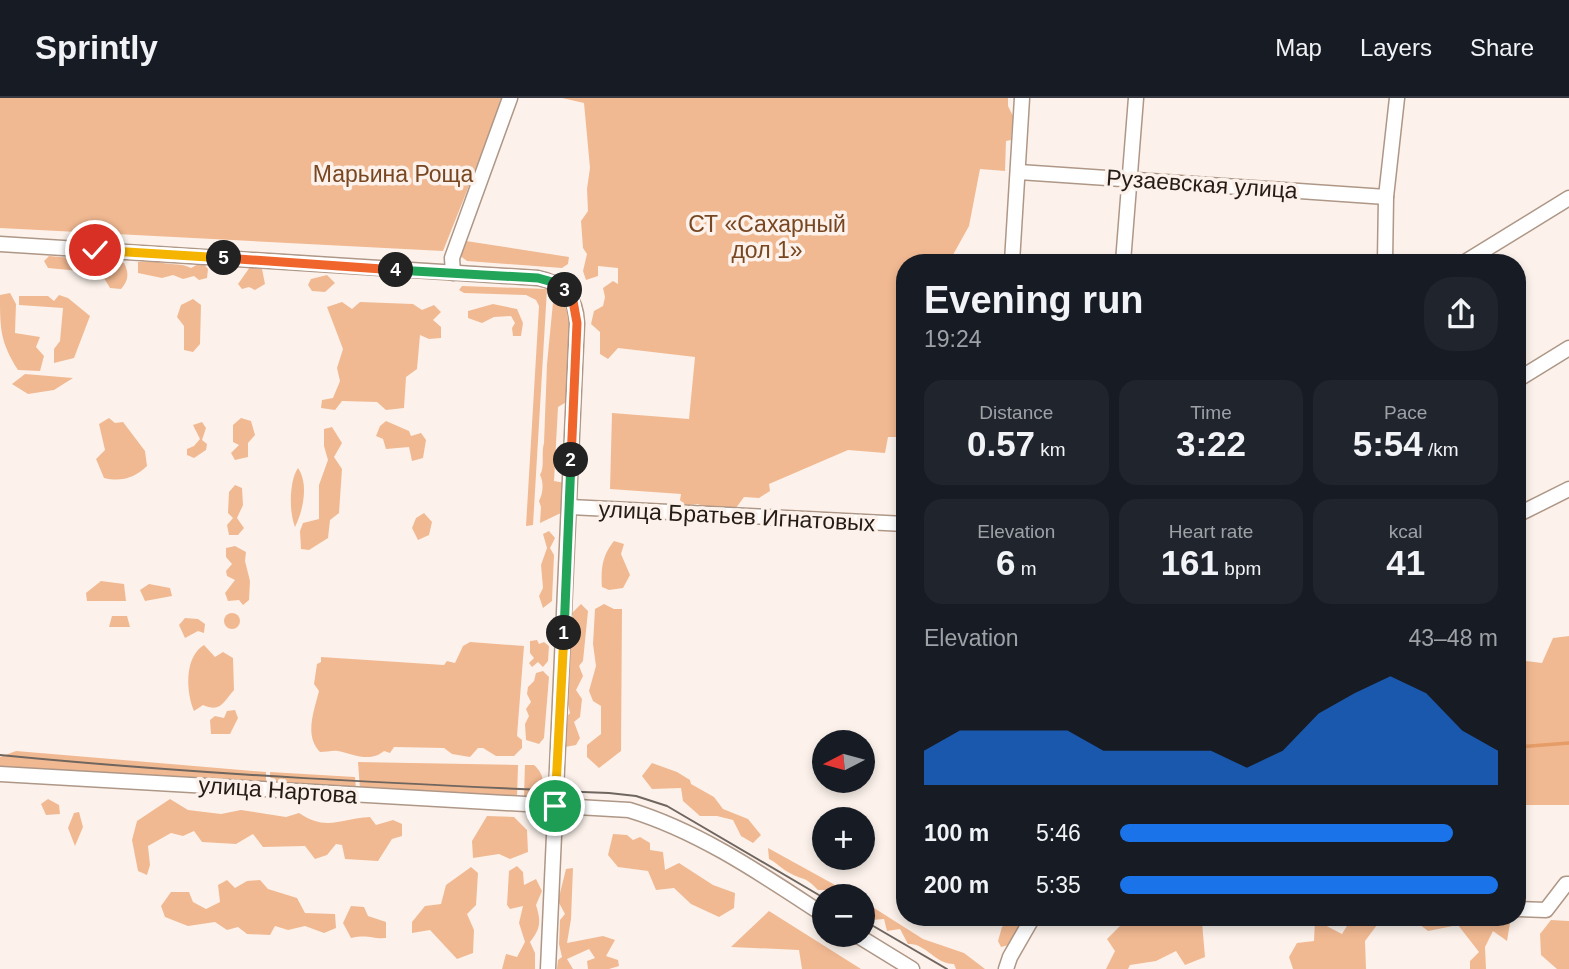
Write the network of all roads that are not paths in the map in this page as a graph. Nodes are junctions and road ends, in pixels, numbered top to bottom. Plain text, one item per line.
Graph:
1 (510, 98) edge
2 (1022, 98) edge
3 (1136, 98) edge
4 (1396, 98) edge
5 (1019, 172) junction
6 (1130, 180) junction
7 (1386, 197) junction
8 (1569, 198) edge
9 (0, 244) edge
10 (1013, 254) edge
11 (1124, 254) edge
12 (1385, 254) edge
13 (1478, 254) edge
14 (453, 274) junction
15 (1569, 348) edge
16 (1526, 374) edge
17 (1569, 489) edge
18 (570, 507) junction
19 (1526, 511) edge
20 (896, 524) edge
21 (0, 774) edge
22 (555, 806) junction
23 (1569, 884) edge
24 (812, 908) edge
25 (1526, 909) edge
26 (1028, 926) edge
27 (875, 946) edge
28 (548, 969) edge
29 (912, 969) edge
30 (1006, 969) edge

1 - 14 street
2 - 5 street
3 - 6 street
4 - 7 street
5 - 6 street, Рузаевская улица
5 - 10 street
6 - 7 street, Рузаевская улица
6 - 11 street
7 - 12 street
8 - 13 street
9 - 14 street
14 - 18 street
15 - 16 street
17 - 19 street
18 - 20 street, улица Братьев Игнатовых
18 - 22 street
21 - 22 street, улица Нартова
22 - 24 street, улица Нартова
22 - 28 street
23 - 25 street
26 - 30 street
27 - 29 street

